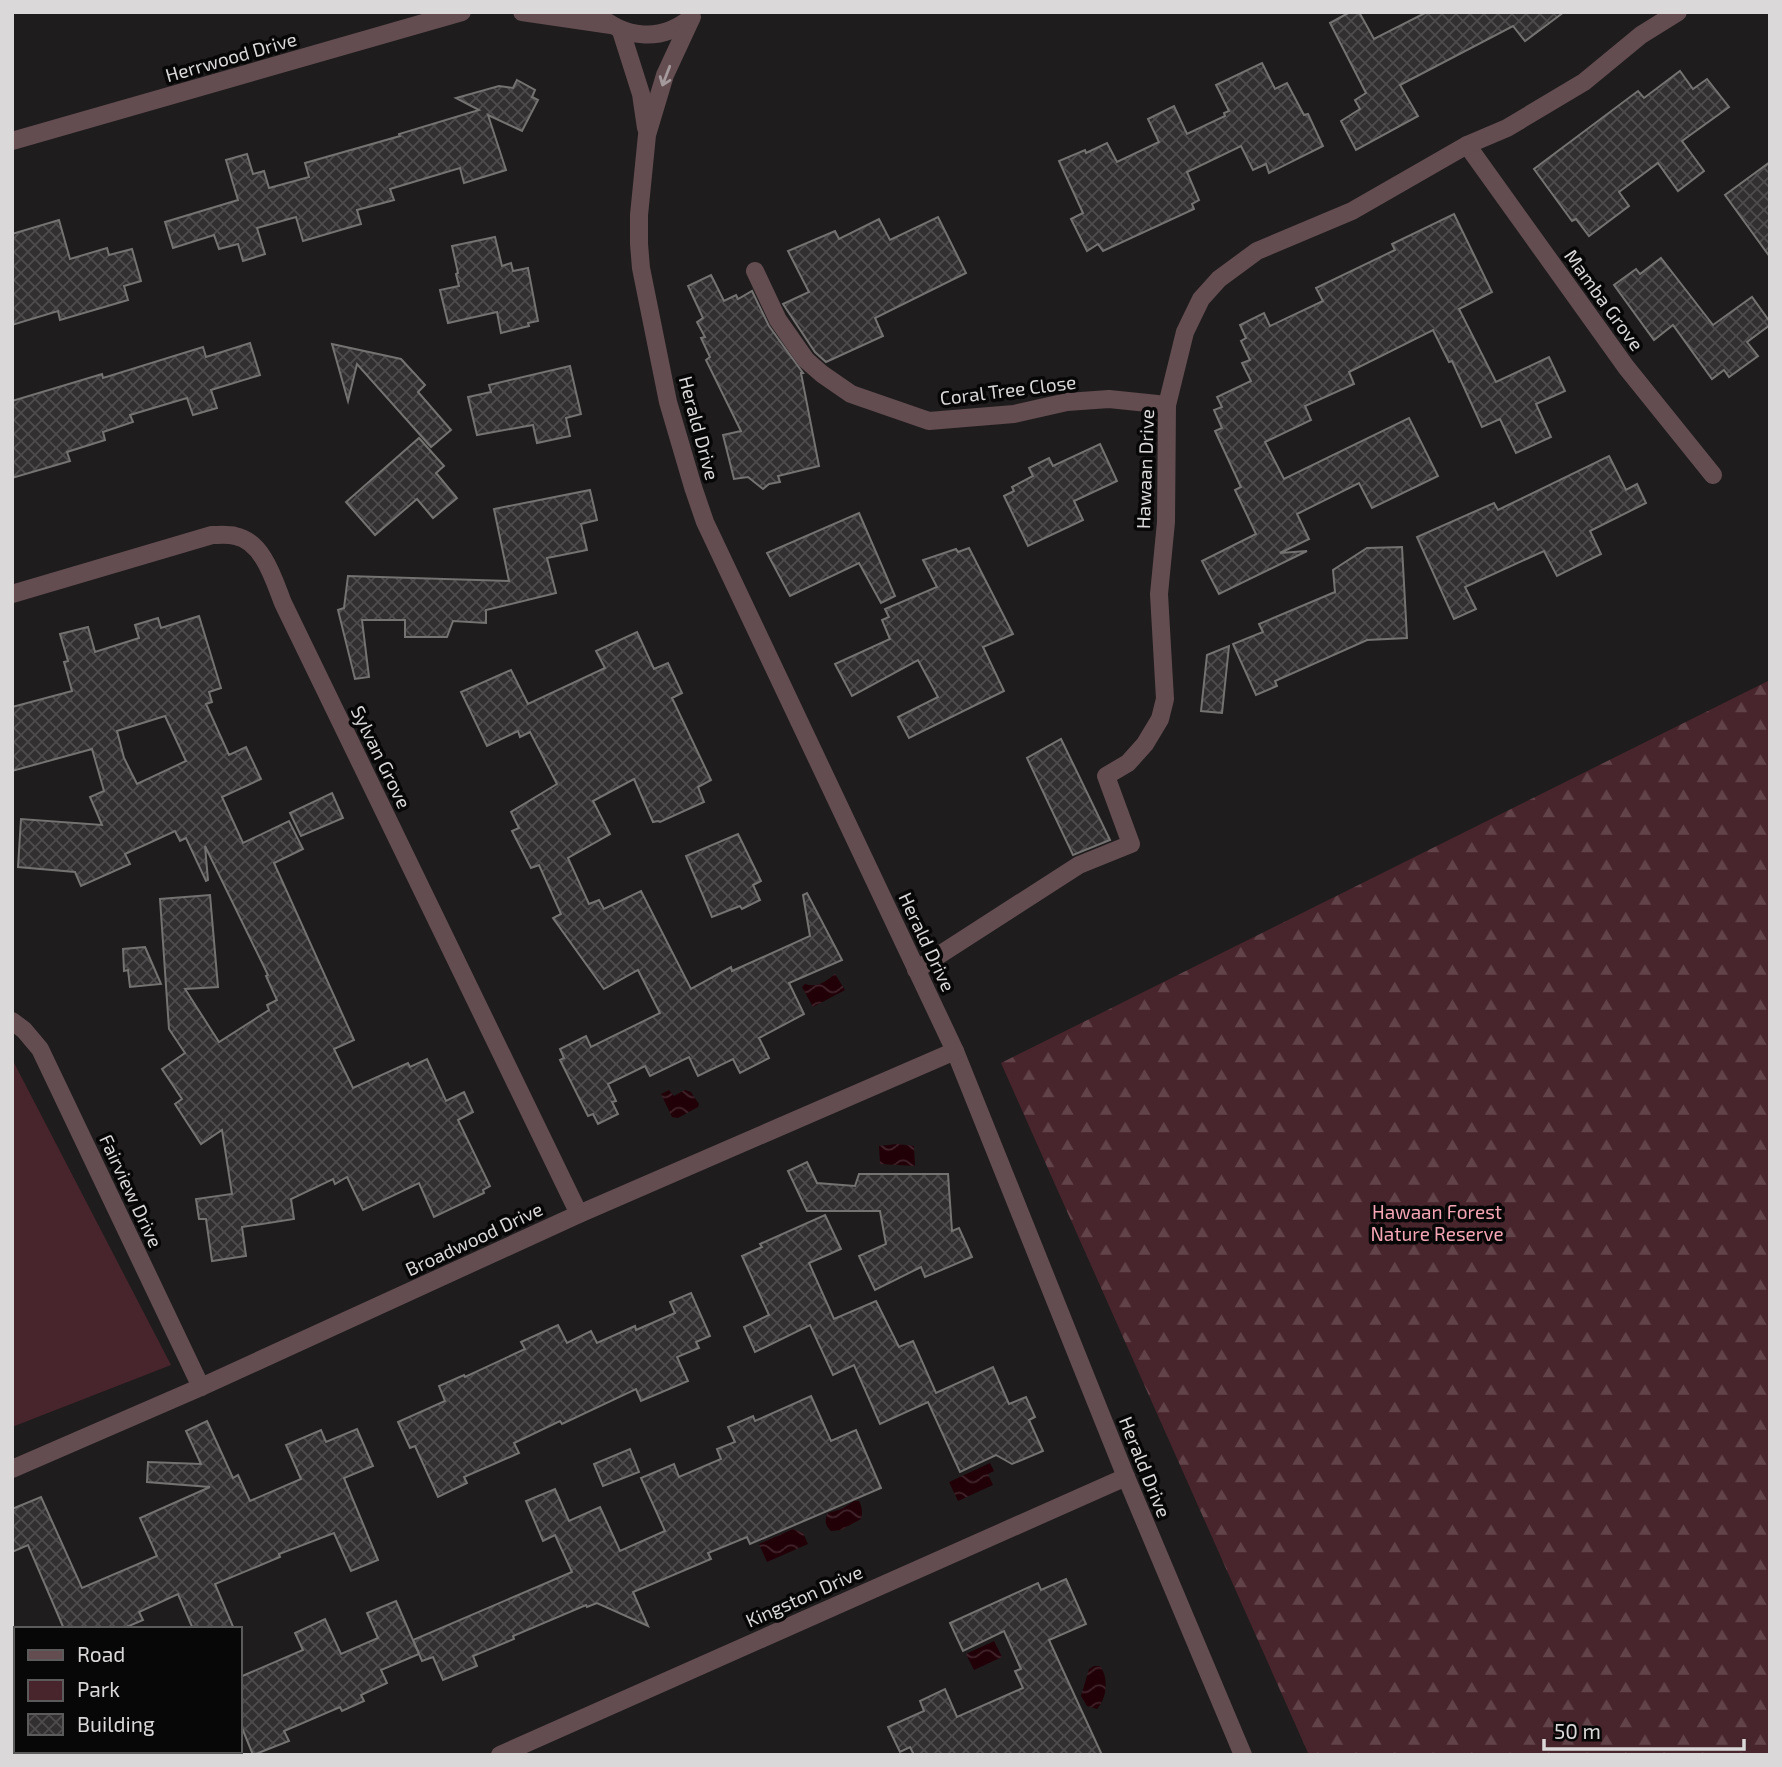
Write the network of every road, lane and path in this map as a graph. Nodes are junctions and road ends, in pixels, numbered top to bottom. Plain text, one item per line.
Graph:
1 (462, 12) edge
2 (522, 12) edge
3 (595, 12) edge
4 (1678, 12) edge
5 (694, 16) edge
6 (616, 28) junction
7 (646, 135) junction
8 (12, 141) edge
9 (1467, 145) junction
10 (755, 271) dead end
11 (1167, 405) junction
12 (1713, 475) dead end
13 (12, 594) edge
14 (916, 971) junction
15 (12, 1021) edge
16 (955, 1051) junction
17 (579, 1214) junction
18 (201, 1387) junction
19 (12, 1469) edge
20 (1126, 1477) junction
21 (500, 1755) edge
22 (1243, 1755) edge

1 - 8 street, Herrwood Drive
2 - 6 street
3 - 6 street
4 - 9 street, Hawaan Drive
5 - 6 street
5 -> 7 street, Herald Drive
6 - 7 street, Herald Drive
7 - 14 street, Herald Drive
9 - 11 street, Hawaan Drive
9 - 12 street, Mamba Grove
10 - 11 street, Coral Tree Close
11 - 14 street, Hawaan Drive
13 - 17 street, Sylvan Grove
14 - 16 street, Herald Drive
15 - 18 street, Fairview Drive
16 - 17 street, Broadwood Drive
16 - 20 street, Herald Drive
17 - 18 street, Broadwood Drive
18 - 19 street, Broadwood Drive
20 - 21 street, Kingston Drive
20 - 22 street, Herald Drive

